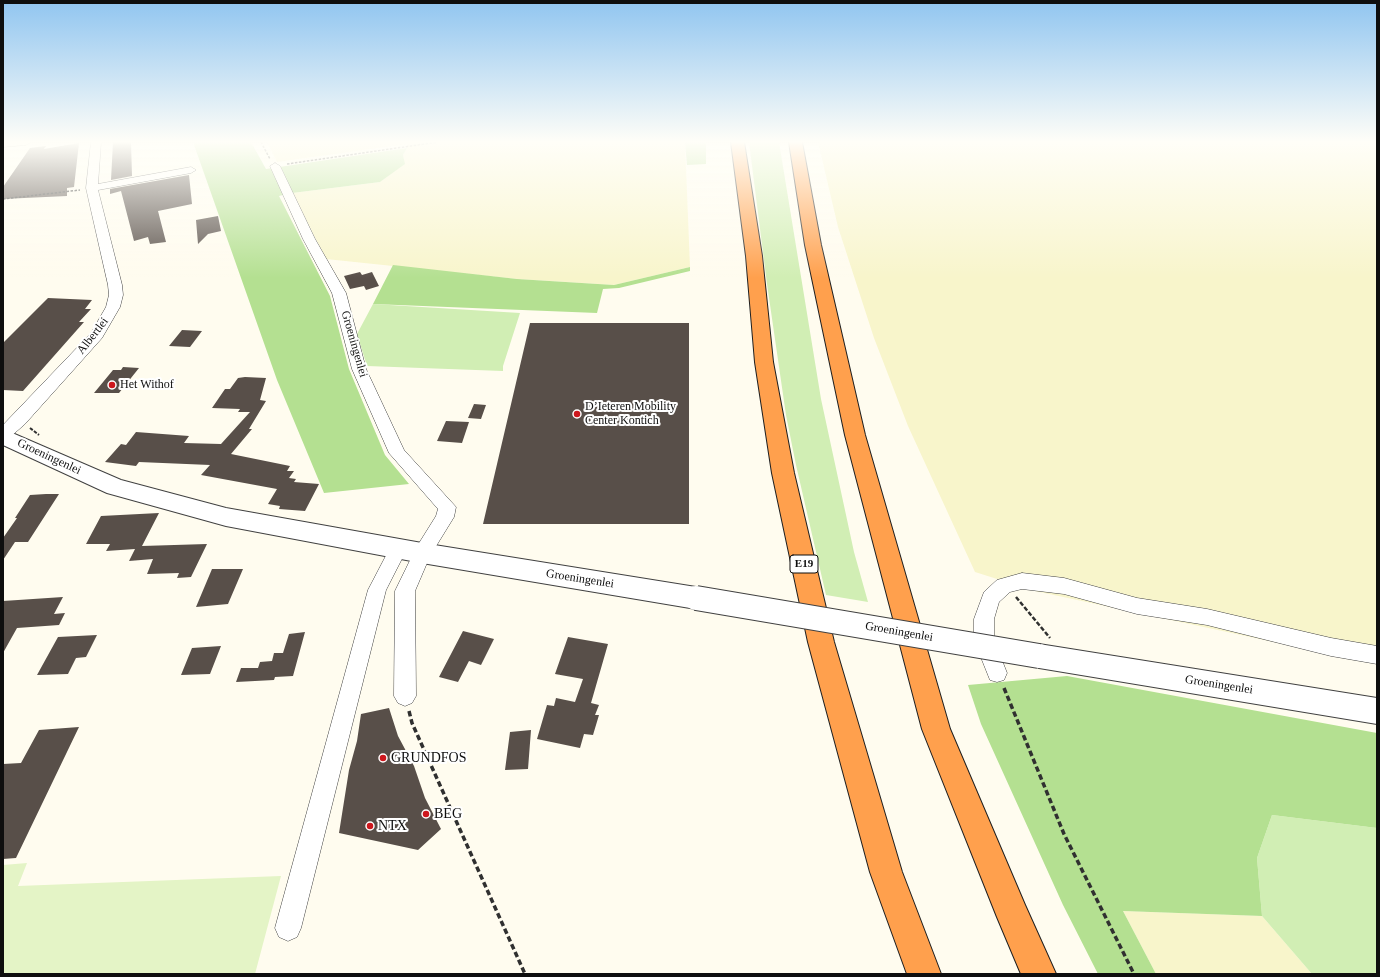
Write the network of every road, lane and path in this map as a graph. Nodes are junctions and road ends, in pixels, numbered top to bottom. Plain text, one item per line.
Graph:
1 (92, 188) joint
2 (285, 188) edge
3 (744, 188) edge
4 (803, 188) edge
5 (3, 199) edge
6 (19, 420) junction
7 (3, 435) edge
8 (43, 438) dead end
9 (398, 549) junction
10 (422, 553) junction
11 (1006, 586) junction
12 (1045, 648) junction
13 (1377, 655) edge
14 (997, 673) joint
15 (405, 696) joint
16 (1377, 711) edge
17 (288, 928) dead end
18 (525, 974) edge
19 (924, 974) edge
20 (1039, 974) edge
21 (1134, 974) edge

1 - 5 path
1 - 6 street, Albertlei
2 - 10 street, Groeningenlei
3 - 19 highway, E19
4 - 20 highway
6 - 7 street, Albertlei
6 - 8 path
7 - 9 street, Groeningenlei
9 - 10 street, Groeningenlei
9 - 17 street
10 - 12 street, Groeningenlei, bridge
10 - 15 street, Groeningenlei
11 - 12 path
11 - 13 street
11 - 14 street
12 - 16 street, Groeningenlei
14 - 21 path
15 - 18 path

